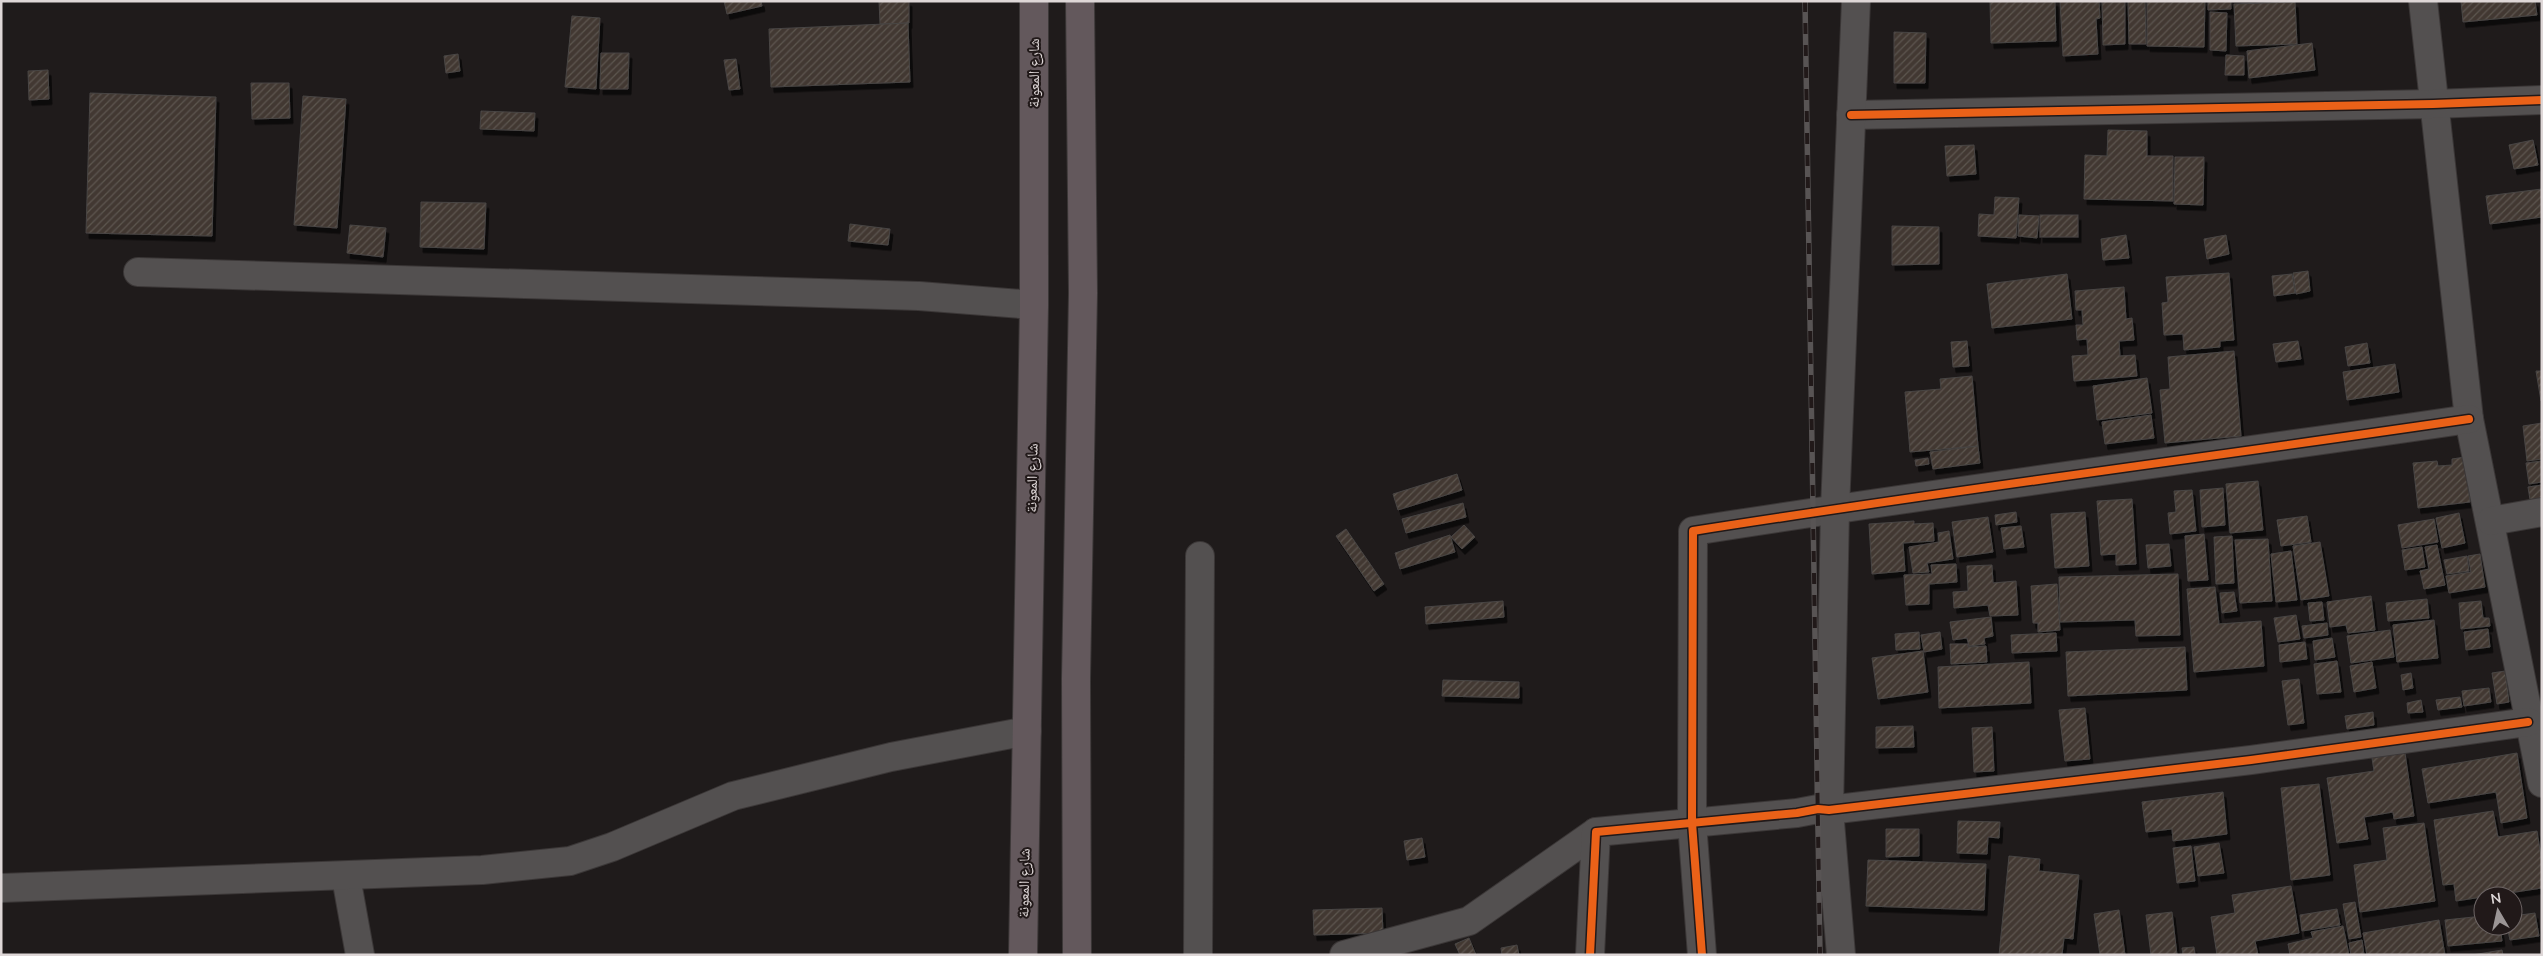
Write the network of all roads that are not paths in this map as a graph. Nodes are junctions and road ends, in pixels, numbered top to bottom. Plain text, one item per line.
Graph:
1 (1034, 1) edge
2 (1080, 1) edge
3 (1856, 1) edge
4 (2423, 1) edge
5 (2542, 100) edge
6 (2433, 104) junction
7 (1851, 115) junction
8 (138, 272) dead end
9 (1034, 305) junction
10 (2470, 419) junction
11 (1835, 509) junction
12 (2542, 512) edge
13 (2491, 520) junction
14 (1200, 556) dead end
15 (2528, 722) junction
16 (1027, 731) junction
17 (2542, 783) edge
18 (1829, 810) junction
19 (1692, 823) junction
20 (1596, 832) junction
21 (346, 876) junction
22 (1, 888) edge
23 (360, 955) edge
24 (1023, 955) edge
25 (1077, 955) edge
26 (1198, 955) edge
27 (1344, 955) edge
28 (1590, 955) edge
29 (1702, 955) edge
30 (1841, 955) edge

1 - 9 highway, شارع المعونة
2 - 25 highway
3 - 7 street
4 - 6 street
5 - 6 street
6 - 7 street
6 - 10 street
7 - 11 street
8 - 9 street
9 - 16 highway, شارع المعونة
10 - 11 street
10 - 13 street
11 - 18 street
11 - 19 street
12 - 13 street
13 - 15 street
14 - 26 street
15 - 17 street
15 - 18 street
16 - 21 street
16 - 24 highway, شارع المعونة
18 - 19 street
18 - 30 street
19 - 20 street
19 - 29 street
20 - 27 street
20 - 28 street
21 - 22 street
21 - 23 street

